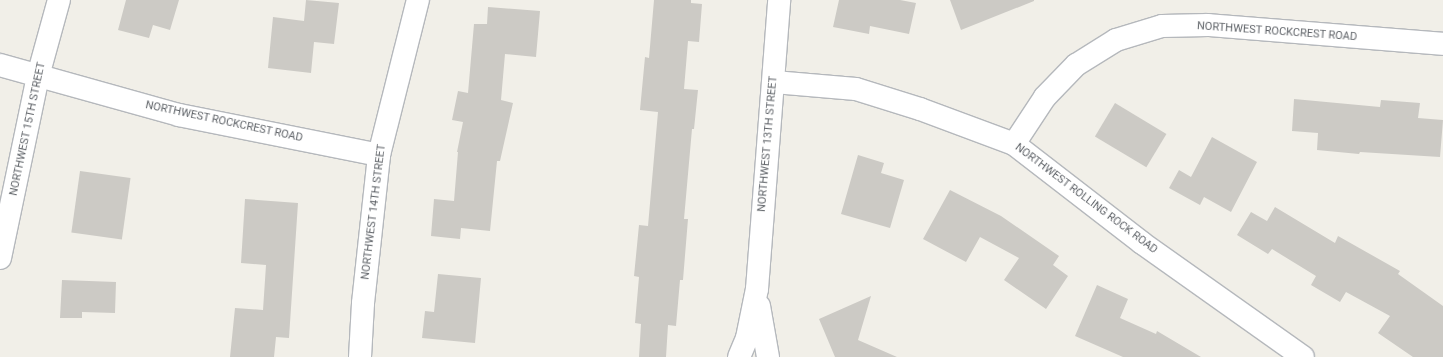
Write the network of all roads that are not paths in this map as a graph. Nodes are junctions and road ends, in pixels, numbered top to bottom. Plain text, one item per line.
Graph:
1 (59, 0) edge
2 (418, 0) edge
3 (779, 0) edge
4 (1443, 44) edge
5 (0, 65) edge
6 (38, 76) junction
7 (774, 82) junction
8 (1014, 144) junction
9 (379, 155) junction
10 (0, 258) edge
11 (757, 289) junction
12 (360, 357) edge
13 (739, 357) edge
14 (768, 357) edge
15 (1303, 357) edge

1 - 6 street, NORTHWEST 15TH STREET
2 - 9 street, NORTHWEST 14TH STREET
3 - 7 street, NORTHWEST 13TH STREET
4 - 8 street, NORTHWEST ROCKCREST ROAD
5 - 6 street, NORTHWEST ROCKCREST ROAD
6 - 9 street, NORTHWEST ROCKCREST ROAD
6 - 10 street, NORTHWEST 15TH STREET
7 - 8 street, NORTHWEST ROLLING ROCK ROAD
7 - 11 street, NORTHWEST 13TH STREET
8 - 15 street, NORTHWEST ROLLING ROCK ROAD
9 - 12 street, NORTHWEST 14TH STREET
11 - 13 street, NORTHWEST 13TH STREET
11 - 14 street, NORTHWEST 13TH STREET

